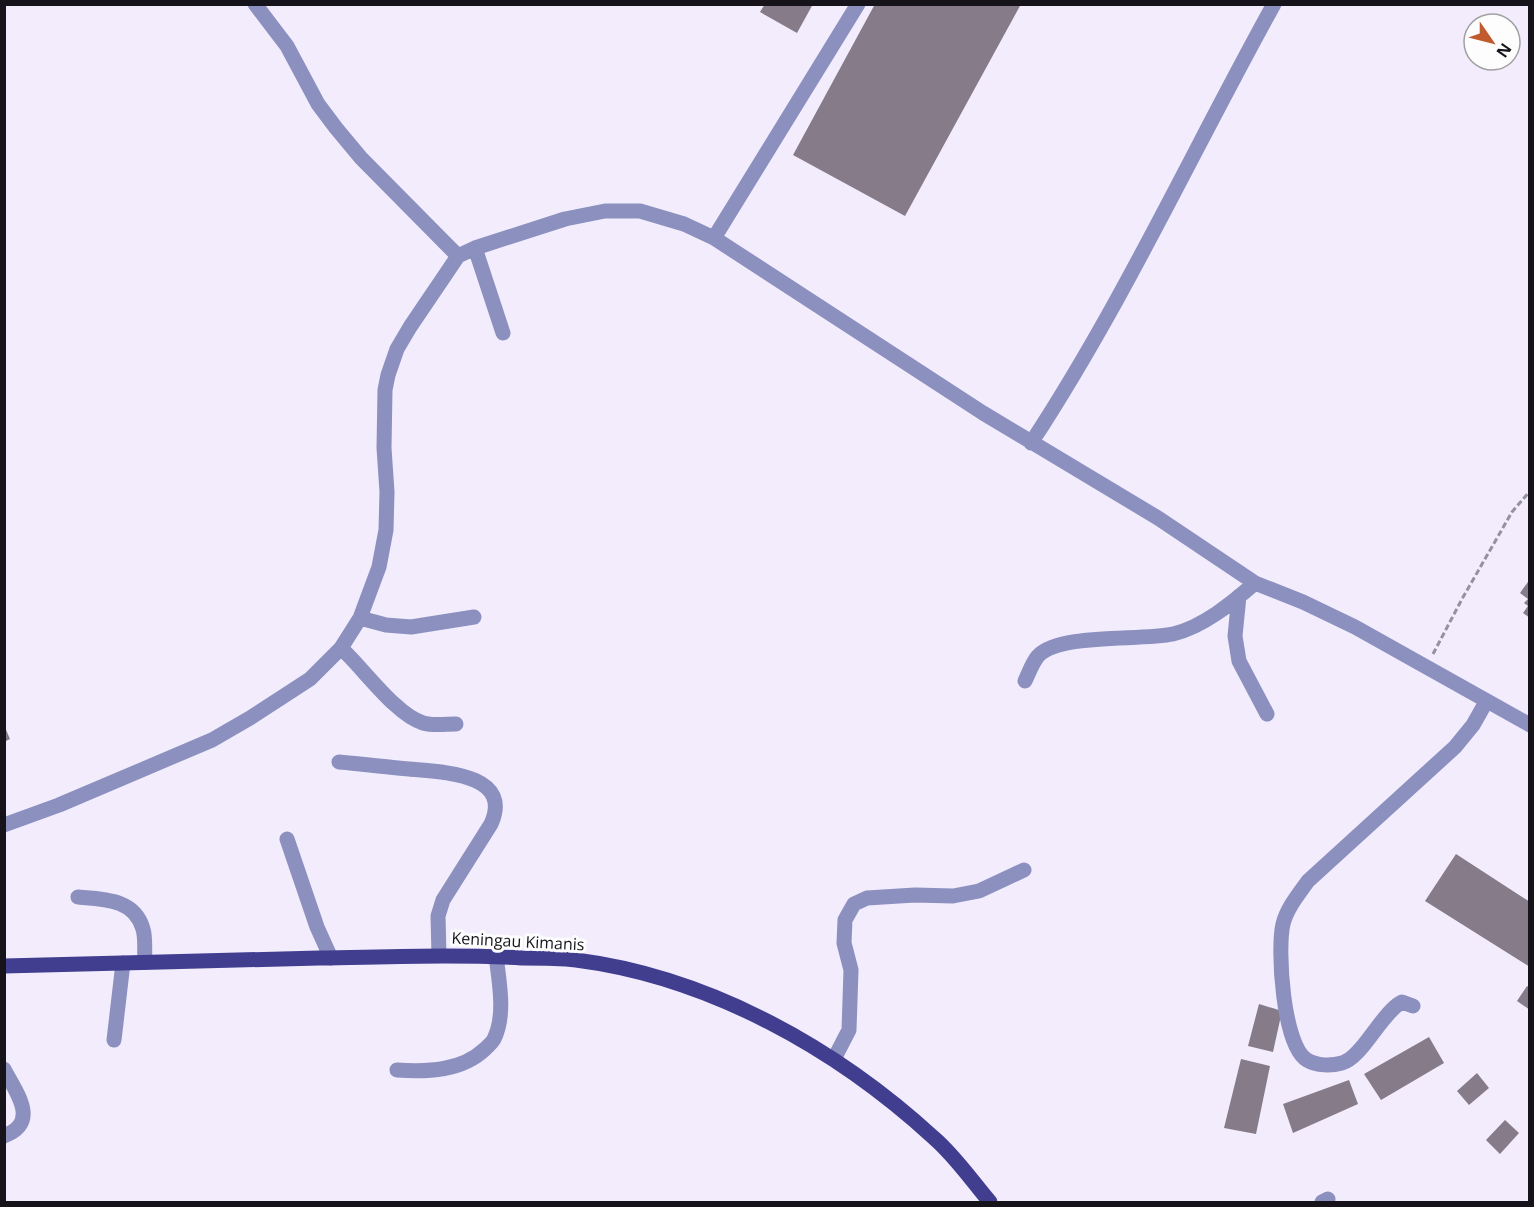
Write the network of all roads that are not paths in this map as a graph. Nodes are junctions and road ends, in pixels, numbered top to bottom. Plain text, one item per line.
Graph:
1 (255, 4) edge
2 (858, 4) edge
3 (1274, 4) edge
4 (714, 238) junction
5 (475, 248) junction
6 (458, 256) junction
7 (503, 333) dead end
8 (1031, 443) junction
9 (1255, 583) junction
10 (1239, 596) junction
11 (474, 617) dead end
12 (360, 618) junction
13 (341, 648) junction
14 (1025, 681) dead end
15 (1486, 702) junction
16 (1267, 714) dead end
17 (456, 724) dead end
18 (1530, 725) edge
19 (339, 762) dead end
20 (4, 825) edge
21 (287, 840) dead end
22 (1024, 870) dead end
23 (78, 897) dead end
24 (439, 955) junction
25 (496, 956) junction
26 (331, 958) junction
27 (145, 962) junction
28 (123, 963) junction
29 (4, 966) edge
30 (1413, 1006) dead end
31 (114, 1040) dead end
32 (834, 1059) junction
33 (4, 1069) edge
34 (397, 1070) dead end
35 (4, 1136) edge
36 (990, 1203) edge

1 - 6 street
2 - 4 street
3 - 8 street
4 - 5 street
4 - 8 street
5 - 6 street
5 - 7 street
6 - 12 street
8 - 9 street
9 - 10 street
9 - 15 street
10 - 14 street
10 - 16 street
11 - 12 street
12 - 13 street
13 - 17 street
13 - 20 street
15 - 18 street
15 - 30 street
19 - 24 street
21 - 26 street
22 - 32 street
23 - 27 street
24 - 25 main road, Keningau Kimanis
24 - 26 main road, Keningau Kimanis
25 - 32 main road, Keningau Kimanis
25 - 34 street
26 - 27 main road, Keningau Kimanis
27 - 28 main road, Keningau Kimanis
28 - 29 main road, Keningau Kimanis
28 - 31 street
32 - 36 main road, Keningau Kimanis
33 - 35 street

